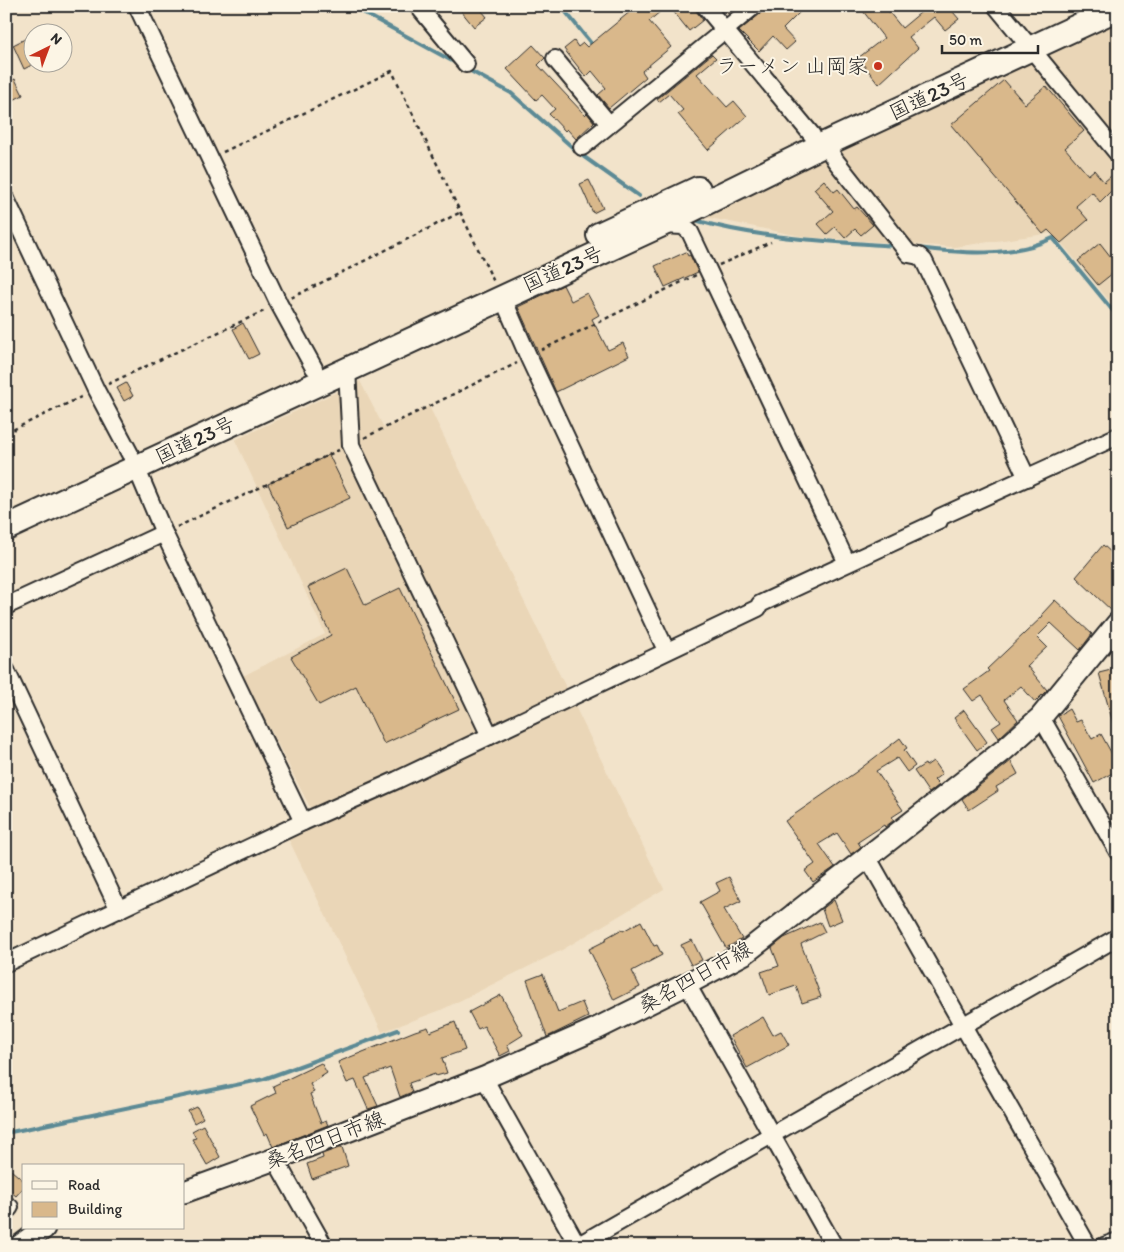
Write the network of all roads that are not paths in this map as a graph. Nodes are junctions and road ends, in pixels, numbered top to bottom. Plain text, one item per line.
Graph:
1 (138, 6) edge
2 (418, 6) edge
3 (705, 6) edge
4 (754, 6) edge
5 (996, 6) edge
6 (1085, 6) edge
7 (1118, 8) edge
8 (725, 30) junction
9 (1025, 42) junction
10 (555, 59) dead end
11 (466, 64) dead end
12 (609, 124) junction
13 (819, 140) junction
14 (582, 147) dead end
15 (1118, 154) edge
16 (6, 199) edge
17 (660, 225) junction
18 (499, 290) junction
19 (314, 368) junction
20 (347, 369) junction
21 (1118, 436) edge
22 (133, 461) junction
23 (1027, 478) junction
24 (6, 511) edge
25 (6, 528) edge
26 (164, 533) junction
27 (847, 563) junction
28 (6, 606) edge
29 (1118, 623) edge
30 (666, 650) junction
31 (6, 670) edge
32 (1041, 717) junction
33 (490, 736) junction
34 (303, 822) junction
35 (1118, 852) edge
36 (868, 858) junction
37 (119, 910) junction
38 (1118, 937) edge
39 (6, 963) edge
40 (687, 984) junction
41 (963, 1025) junction
42 (484, 1078) junction
43 (770, 1135) junction
44 (275, 1159) junction
45 (185, 1192) edge
46 (41, 1230) edge
47 (1118, 1241) edge
48 (20, 1246) edge
49 (324, 1246) edge
50 (577, 1246) edge
51 (834, 1246) edge
52 (1088, 1246) edge
53 (1104, 1246) edge

1 - 19 street
2 - 11 street
3 - 8 street
4 - 8 street
5 - 9 street
6 - 9 highway, 国道23号
7 - 9 highway, 国道23号
8 - 12 street
8 - 13 street
9 - 13 highway, 国道23号
9 - 15 street
10 - 12 street
12 - 14 street
13 - 17 highway, 国道23号
13 - 18 highway, 国道23号
13 - 23 street
16 - 22 street
17 - 18 highway, 国道23号
17 - 27 street
18 - 19 highway, 国道23号
18 - 20 highway, 国道23号
18 - 30 street
19 - 22 highway, 国道23号
20 - 22 highway, 国道23号
20 - 33 street
21 - 23 street
22 - 24 highway, 国道23号
22 - 25 highway, 国道23号
22 - 26 street
23 - 27 street
26 - 28 street
26 - 34 street
27 - 30 street
29 - 32 main road, 桑名四日市線
30 - 33 street
31 - 37 street
32 - 35 street
32 - 36 main road, 桑名四日市線
33 - 34 street
34 - 37 street
36 - 40 main road, 桑名四日市線
36 - 41 street
37 - 39 street
38 - 41 street
40 - 42 main road, 桑名四日市線
40 - 43 street
41 - 43 street
41 - 52 street
42 - 44 main road, 桑名四日市線
42 - 50 street
43 - 50 street
43 - 51 street
44 - 45 main road, 桑名四日市線
44 - 49 street
46 - 48 main road
47 - 53 street

